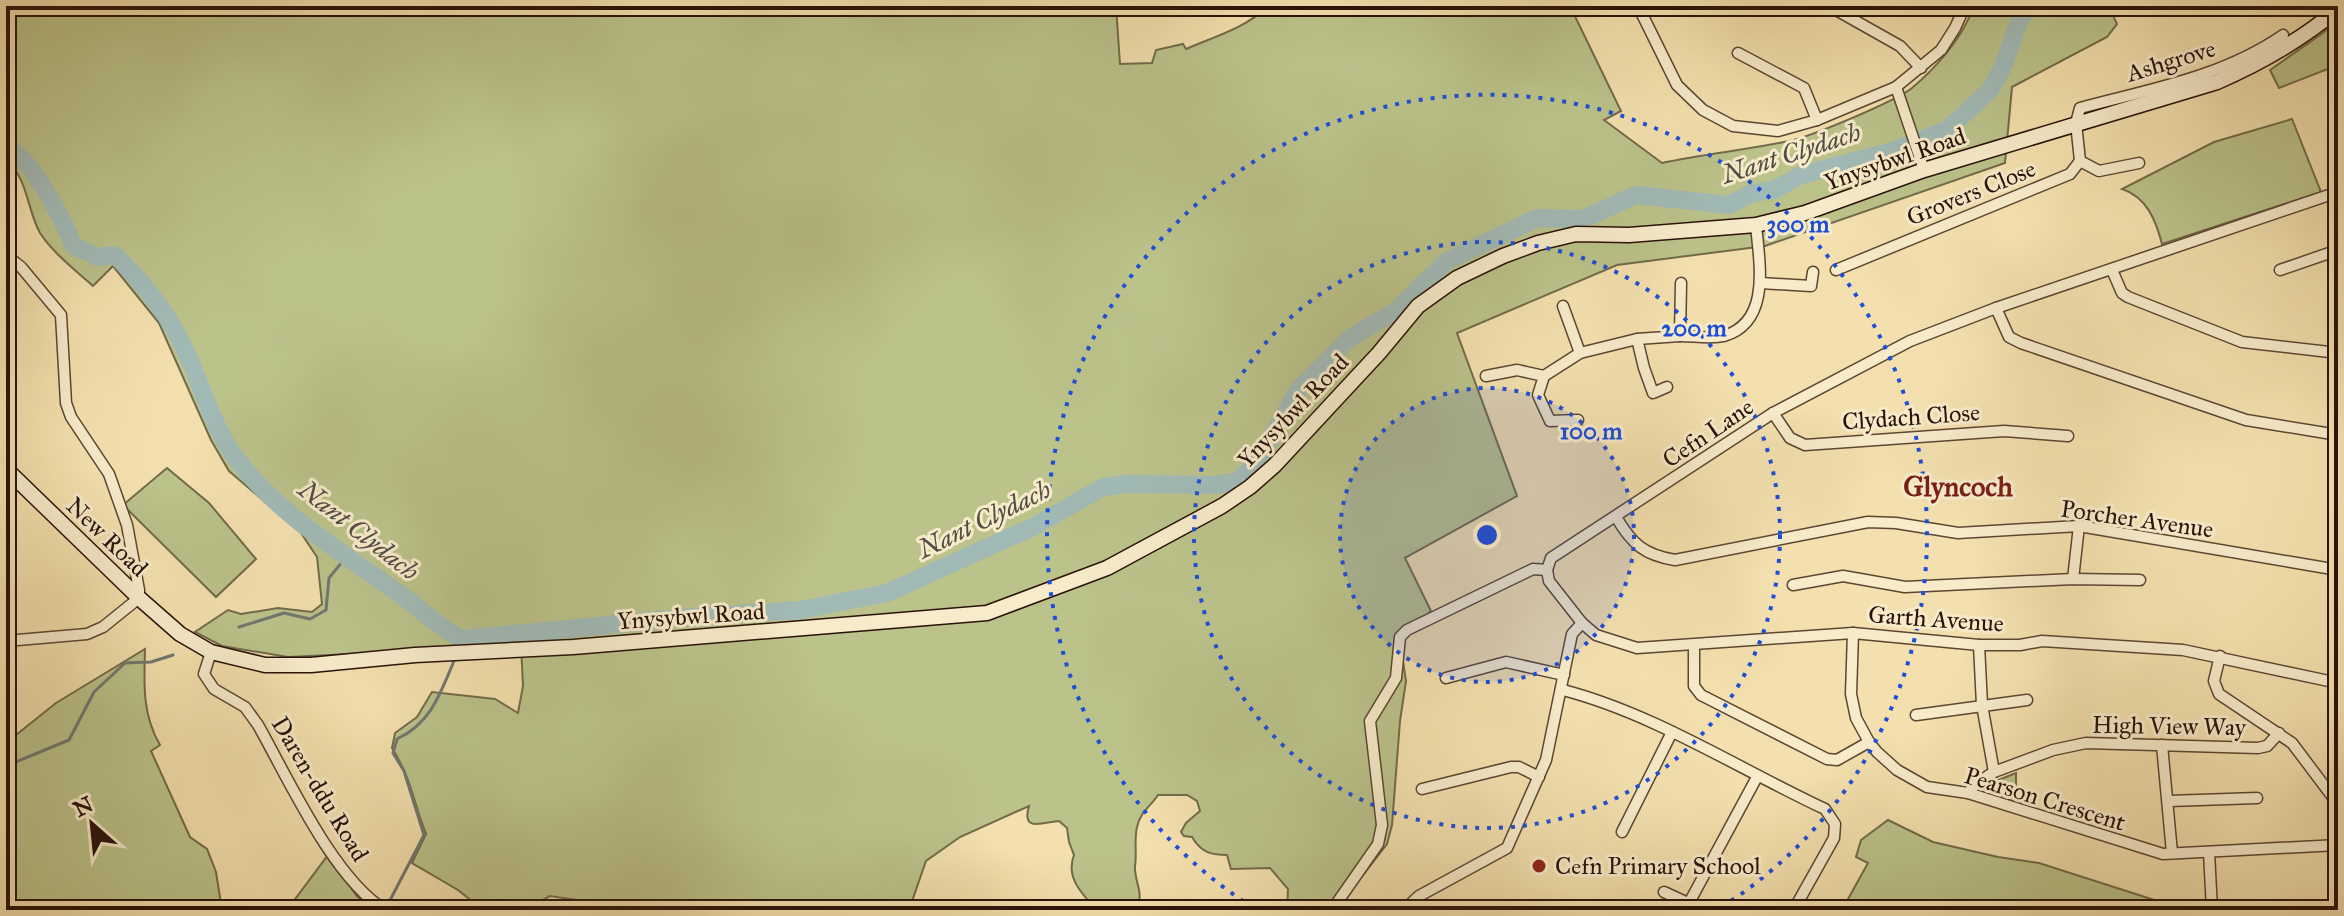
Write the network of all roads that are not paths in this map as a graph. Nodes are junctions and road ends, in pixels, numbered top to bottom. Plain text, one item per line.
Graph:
1 (1638, 6) edge
2 (1829, 6) edge
3 (1965, 6) edge
4 (2338, 9) edge
5 (2283, 35) dead end
6 (1738, 53) dead end
7 (1921, 68) junction
8 (1896, 87) junction
9 (1817, 120) junction
10 (2076, 123) junction
11 (2080, 161) junction
12 (2139, 163) dead end
13 (1924, 170) junction
14 (2338, 192) edge
15 (1756, 225) junction
16 (2338, 250) edge
17 (6, 255) edge
18 (1836, 270) dead end
19 (2112, 270) junction
20 (2280, 270) dead end
21 (1813, 272) dead end
22 (1761, 283) junction
23 (1685, 289) dead end
24 (1996, 308) junction
25 (1568, 309) dead end
26 (1680, 336) junction
27 (1637, 339) junction
28 (1580, 353) junction
29 (2338, 353) edge
30 (1486, 376) dead end
31 (1544, 376) junction
32 (1667, 387) dead end
33 (1773, 413) junction
34 (1578, 420) dead end
35 (2338, 435) edge
36 (2068, 436) dead end
37 (6, 469) edge
38 (1616, 517) junction
39 (2079, 526) junction
40 (1547, 570) junction
41 (2338, 570) edge
42 (2073, 579) junction
43 (2140, 580) dead end
44 (1793, 585) dead end
45 (139, 598) junction
46 (1582, 623) junction
47 (1853, 633) junction
48 (180, 634) joint
49 (6, 641) edge
50 (1694, 645) junction
51 (1979, 645) junction
52 (211, 652) junction
53 (2220, 656) junction
54 (1564, 675) junction
55 (1446, 678) dead end
56 (2338, 683) edge
57 (1563, 690) junction
58 (2027, 700) dead end
59 (1982, 705) junction
60 (1916, 715) dead end
61 (1672, 732) junction
62 (2279, 733) junction
63 (1869, 742) junction
64 (2162, 745) junction
65 (1994, 772) junction
66 (1539, 777) junction
67 (1757, 777) junction
68 (2338, 780) edge
69 (2325, 787) junction
70 (1422, 789) dead end
71 (1968, 793) junction
72 (2257, 798) dead end
73 (2169, 801) junction
74 (2338, 804) edge
75 (1622, 832) dead end
76 (2338, 845) edge
77 (2209, 852) junction
78 (2172, 853) junction
79 (1664, 892) dead end
80 (1689, 903) junction
81 (1797, 904) dead end
82 (2338, 906) edge
83 (385, 910) edge
84 (1332, 910) edge
85 (1404, 910) edge
86 (1703, 910) edge
87 (2212, 910) edge
88 (2310, 910) edge

1 - 9 street
2 - 7 street
3 - 7 street
4 - 10 main road, Ynysybwl Road
5 - 10 street, Ashgrove
6 - 9 street
7 - 8 street
8 - 9 street
8 - 13 street
10 - 11 street
10 - 13 main road, Ynysybwl Road
11 - 12 street
11 - 18 street, Grovers Close
13 - 15 main road, Ynysybwl Road
14 - 19 street, Cefn Lane
15 - 22 street
15 - 52 main road, Ynysybwl Road
16 - 20 street
17 - 45 street
19 - 24 street, Cefn Lane
19 - 29 street
21 - 22 street
22 - 26 street
23 - 26 street
24 - 33 street, Cefn Lane
24 - 35 street
25 - 28 street
26 - 27 street
27 - 28 street
27 - 32 street
28 - 31 street
30 - 31 street
31 - 34 street
33 - 36 street, Clydach Close
33 - 38 street, Cefn Lane
37 - 45 main road, New Road
38 - 39 street, Porcher Avenue
38 - 40 street, Cefn Lane
39 - 41 street, Porcher Avenue
39 - 42 street
40 - 46 street
40 - 84 street, Cefn Lane
42 - 43 street
42 - 44 street
45 - 48 main road, New Road
45 - 49 street
46 - 50 street, Garth Avenue
46 - 54 street
47 - 50 street, Garth Avenue
47 - 51 street, Garth Avenue
47 - 63 street, Pearson Crescent
48 - 52 main road, Ynysybwl Road
50 - 63 street
51 - 53 street, Garth Avenue
51 - 59 street
52 - 83 street, Daren-ddu Road
53 - 56 street, Garth Avenue
53 - 62 street
54 - 55 street
54 - 57 street
57 - 61 street
57 - 66 street
58 - 59 street
59 - 60 street
59 - 65 street
61 - 67 street
61 - 75 street
62 - 64 street, High View Way
62 - 69 street
63 - 71 street, Pearson Crescent
64 - 65 street, High View Way
64 - 73 street
65 - 71 street, High View Way
66 - 70 street
66 - 85 street
67 - 80 street
67 - 81 street
68 - 69 street
69 - 74 street
71 - 78 street, Pearson Crescent
72 - 73 street
73 - 78 street
76 - 77 street, Pearson Crescent
77 - 78 street, Pearson Crescent
77 - 87 street
79 - 80 street
80 - 86 street
82 - 88 street

